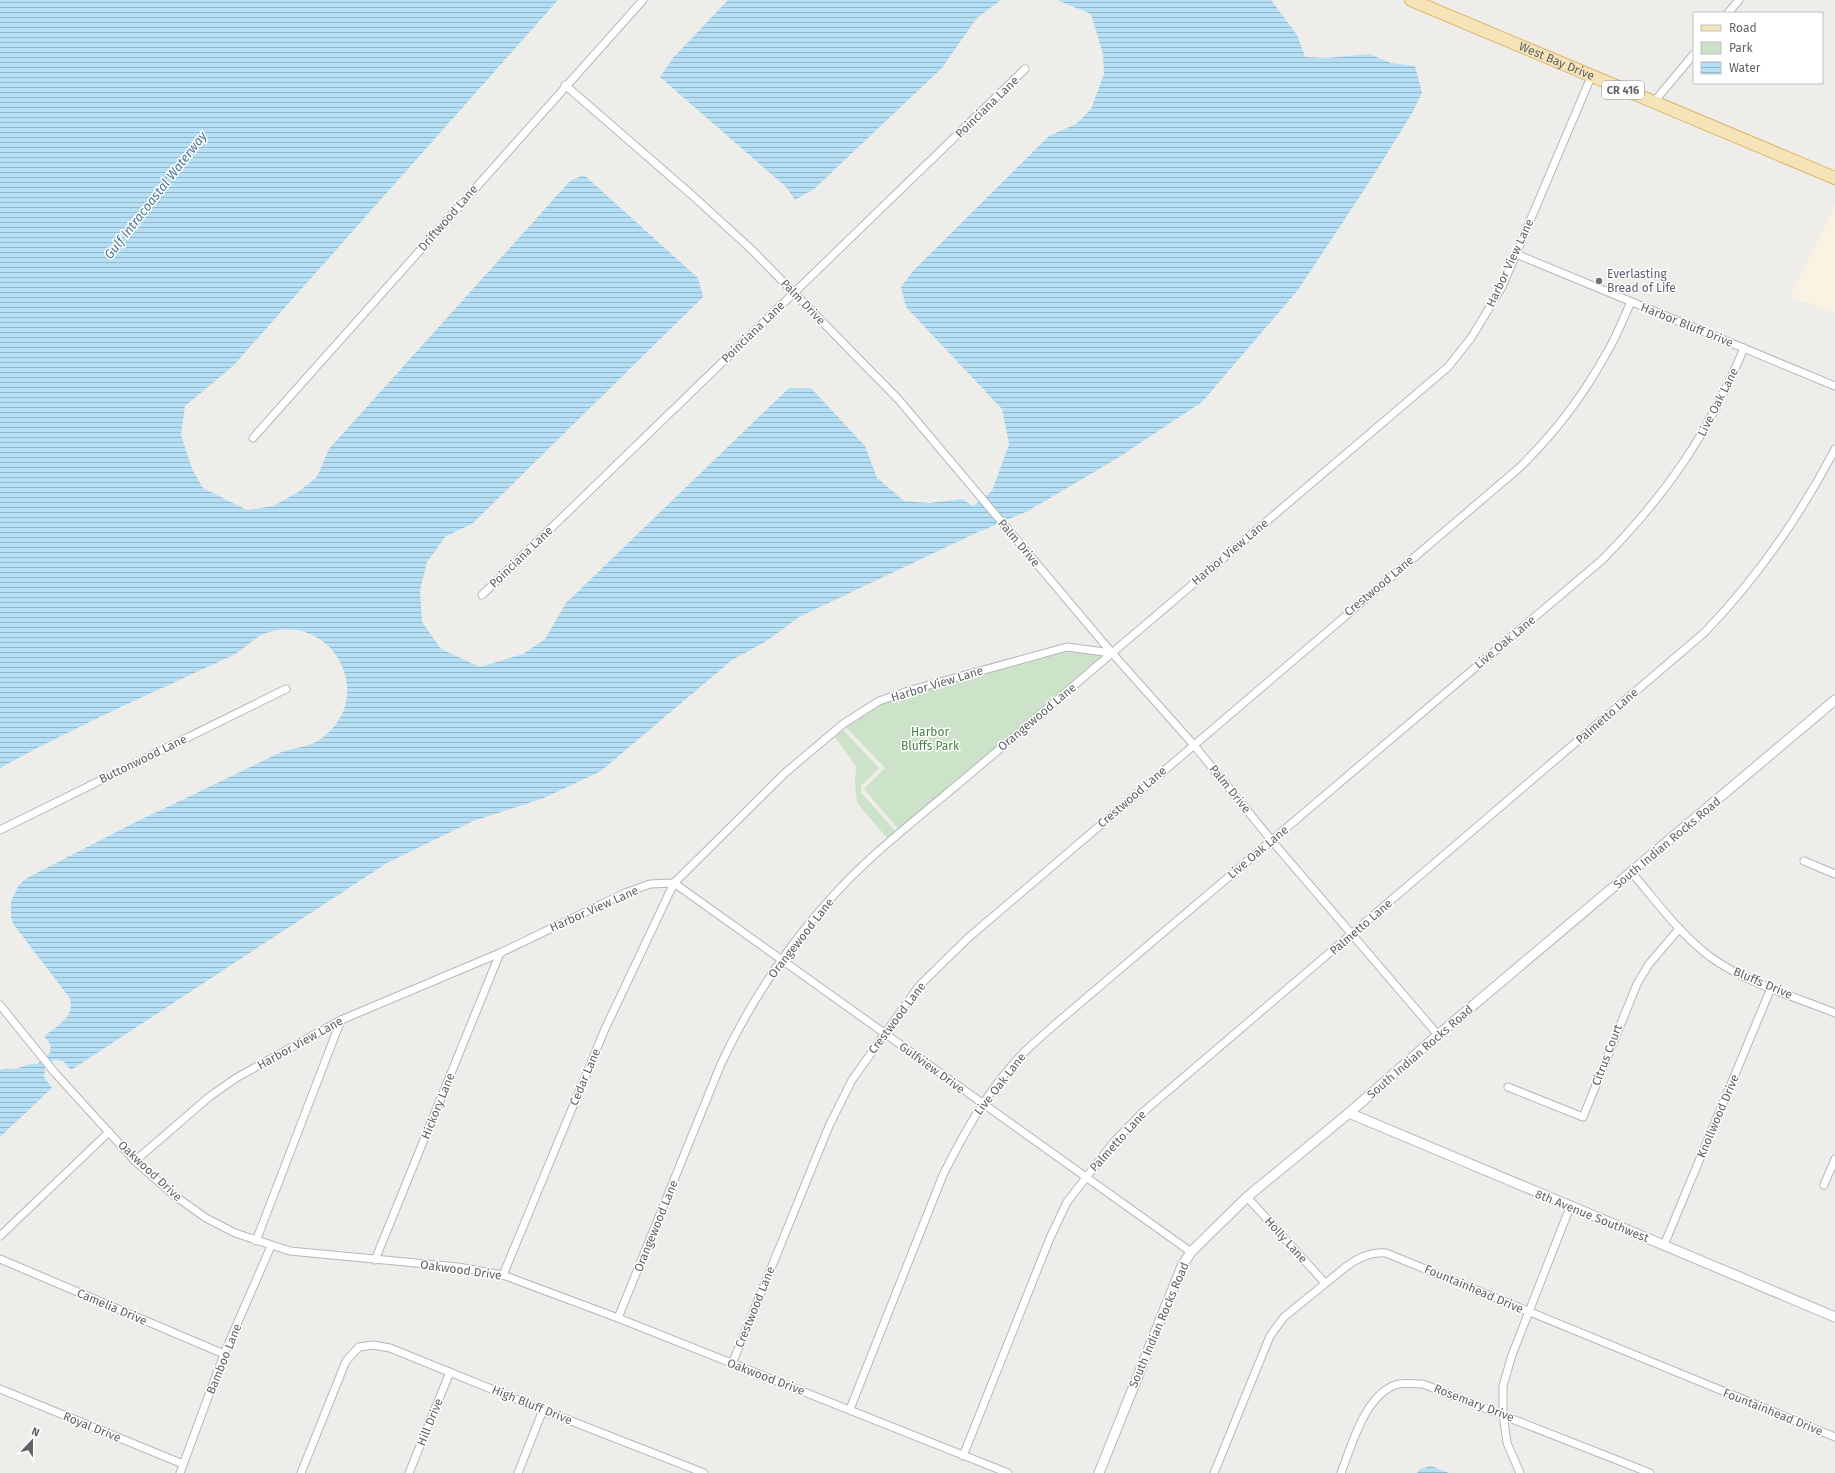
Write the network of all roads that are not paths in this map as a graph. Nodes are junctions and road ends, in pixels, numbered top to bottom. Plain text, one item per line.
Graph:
1 (643, 0) edge
2 (1411, 0) edge
3 (1739, 0) edge
4 (1729, 12) edge
5 (1693, 55) edge
6 (1025, 69) dead end
7 (1591, 77) junction
8 (565, 85) junction
9 (1653, 102) junction
10 (1835, 178) edge
11 (1516, 254) junction
12 (794, 292) junction
13 (1631, 302) junction
14 (1744, 348) junction
15 (1835, 386) edge
16 (253, 438) dead end
17 (1835, 449) edge
18 (482, 595) dead end
19 (1112, 653) junction
20 (286, 689) dead end
21 (1835, 700) edge
22 (1193, 744) junction
23 (0, 830) edge
24 (1272, 841) junction
25 (1804, 861) dead end
26 (1632, 873) junction
27 (1835, 874) edge
28 (674, 883) junction
29 (1679, 929) junction
30 (1352, 935) junction
31 (500, 952) junction
32 (782, 960) junction
33 (1771, 988) junction
34 (0, 1005) edge
35 (1835, 1013) edge
36 (341, 1020) junction
37 (884, 1033) junction
38 (1438, 1035) junction
39 (1508, 1087) dead end
40 (982, 1104) junction
41 (1349, 1113) junction
42 (109, 1132) junction
43 (1835, 1159) edge
44 (136, 1161) junction
45 (1085, 1178) junction
46 (1824, 1185) dead end
47 (1247, 1198) junction
48 (1570, 1207) junction
49 (0, 1236) edge
50 (256, 1241) junction
51 (1664, 1245) junction
52 (271, 1246) junction
53 (1191, 1252) junction
54 (0, 1259) edge
55 (375, 1260) junction
56 (503, 1275) junction
57 (1325, 1283) junction
58 (1529, 1312) junction
59 (1835, 1317) edge
60 (618, 1318) junction
61 (224, 1354) junction
62 (732, 1364) junction
63 (450, 1372) junction
64 (0, 1389) edge
65 (850, 1409) junction
66 (543, 1410) junction
67 (1503, 1414) junction
68 (1835, 1437) edge
69 (963, 1456) junction
70 (183, 1464) junction
71 (180, 1473) edge
72 (302, 1473) edge
73 (410, 1473) edge
74 (518, 1473) edge
75 (704, 1473) edge
76 (1008, 1473) edge
77 (1099, 1473) edge
78 (1214, 1473) edge
79 (1341, 1473) edge
80 (1520, 1473) edge
81 (1650, 1473) edge

1 - 8 street, Driftwood Lane
2 - 7 main road, West Bay Drive / CR 416
3 - 4 street
5 - 9 street
6 - 12 street, Poinciana Lane
7 - 9 main road, West Bay Drive / CR 416
7 - 11 street, Harbor View Lane
8 - 12 street, Palm Drive
8 - 16 street, Driftwood Lane
9 - 10 main road, West Bay Drive / CR 416
11 - 13 street, Harbor Bluff Drive
11 - 19 street, Harbor View Lane
12 - 18 street, Poinciana Lane
12 - 19 street, Palm Drive
13 - 14 street, Harbor Bluff Drive
13 - 22 street, Crestwood Lane
14 - 15 street, Harbor Bluff Drive
14 - 24 street, Live Oak Lane
17 - 30 street, Palmetto Lane
19 - 22 street, Palm Drive
19 - 28 street, Harbor View Lane
19 - 32 street, Orangewood Lane
20 - 23 street, Buttonwood Lane
21 - 26 street, South Indian Rocks Road
22 - 24 street, Palm Drive
22 - 37 street, Crestwood Lane
24 - 30 street, Palm Drive
24 - 40 street, Live Oak Lane
25 - 27 street
26 - 29 street, Bluffs Drive
26 - 38 street, South Indian Rocks Road
28 - 31 street, Harbor View Lane
28 - 32 street, Gulfview Drive
28 - 56 street, Cedar Lane
29 - 33 street, Bluffs Drive
29 - 39 street, Citrus Court
30 - 38 street, Palm Drive
30 - 45 street, Palmetto Lane
31 - 36 street, Harbor View Lane
31 - 55 street, Hickory Lane
32 - 37 street, Gulfview Drive
32 - 60 street, Orangewood Lane
33 - 35 street, Bluffs Drive
33 - 51 street, Knollwood Drive
34 - 42 street, Oakwood Drive
36 - 44 street, Harbor View Lane
36 - 50 street
37 - 40 street, Gulfview Drive
37 - 62 street, Crestwood Lane
38 - 41 street, South Indian Rocks Road
40 - 45 street, Gulfview Drive
40 - 65 street, Live Oak Lane
41 - 47 street, South Indian Rocks Road
41 - 48 street, 8th Avenue Southwest
42 - 44 street, Oakwood Drive
42 - 49 street
43 - 46 street
44 - 50 street, Oakwood Drive
45 - 53 street, Gulfview Drive
45 - 69 street, Palmetto Lane
47 - 53 street, South Indian Rocks Road
47 - 57 street, Holly Lane
48 - 51 street, 8th Avenue Southwest
48 - 58 street
50 - 52 street, Oakwood Drive
51 - 59 street, 8th Avenue Southwest
52 - 55 street, Oakwood Drive
52 - 61 street, Bamboo Lane
53 - 77 street, South Indian Rocks Road
54 - 61 street, Camelia Drive
55 - 56 street, Oakwood Drive
56 - 60 street, Oakwood Drive
57 - 58 street, Fountainhead Drive
57 - 78 street, Fountainhead Drive
58 - 67 street
58 - 68 street, Fountainhead Drive
60 - 62 street, Oakwood Drive
61 - 70 street, Bamboo Lane
62 - 65 street, Oakwood Drive
63 - 66 street, High Bluff Drive
63 - 72 street, High Bluff Drive
63 - 73 street, Hill Drive
64 - 70 street, Royal Drive
65 - 69 street, Oakwood Drive
66 - 74 street
66 - 75 street, High Bluff Drive
67 - 79 street, Rosemary Drive
67 - 80 street
67 - 81 street, Rosemary Drive
69 - 76 street, Oakwood Drive
70 - 71 street, Bamboo Lane

